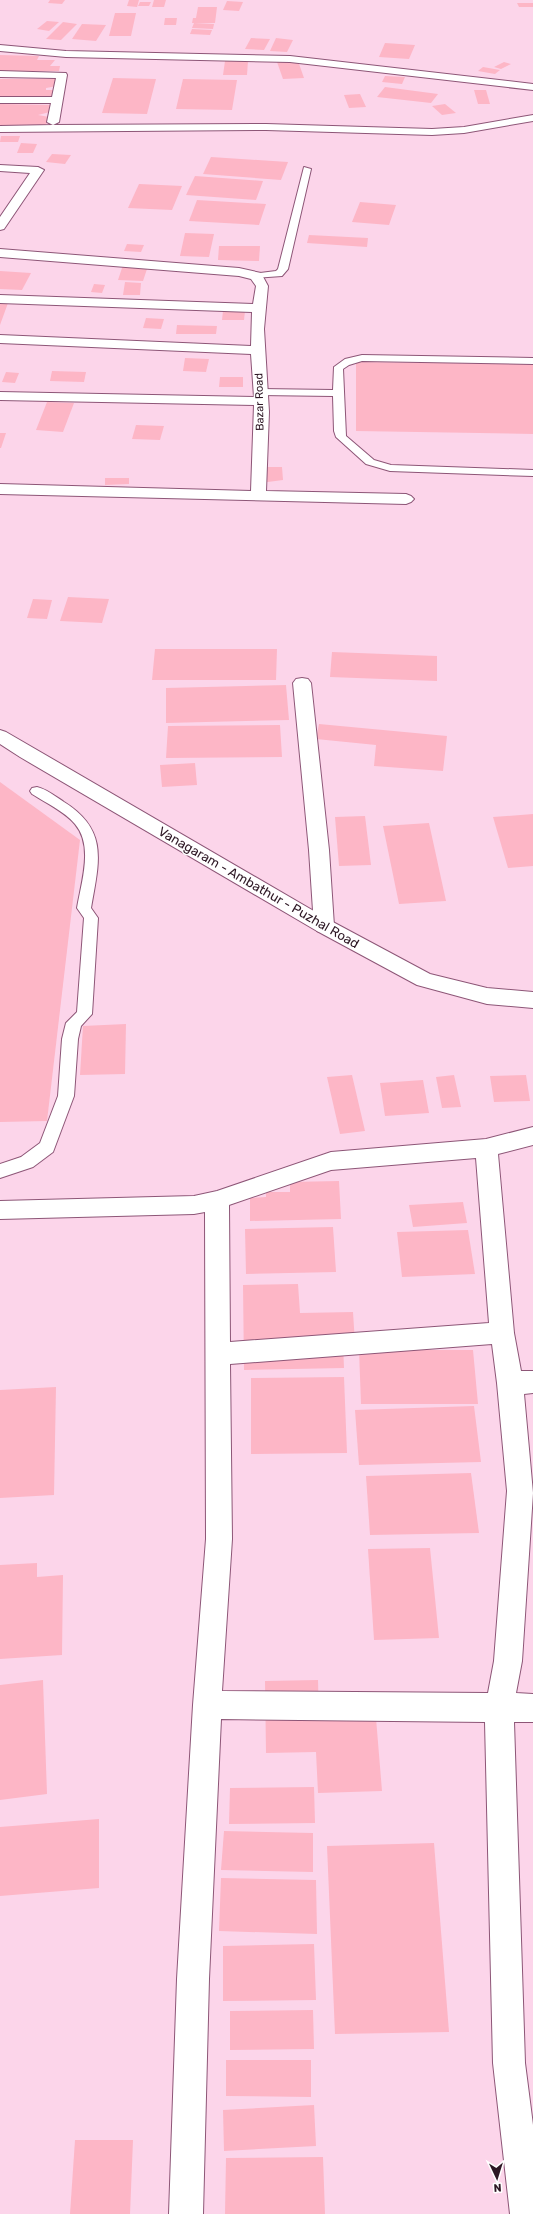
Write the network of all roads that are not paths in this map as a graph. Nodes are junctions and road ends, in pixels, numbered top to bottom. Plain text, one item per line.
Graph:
1 (0, 48) edge
2 (0, 53) edge
3 (0, 74) edge
4 (62, 75) junction
5 (533, 87) edge
6 (0, 100) edge
7 (56, 100) junction
8 (533, 118) edge
9 (53, 122) dead end
10 (0, 129) edge
11 (0, 168) edge
12 (307, 169) dead end
13 (5, 210) edge
14 (0, 226) edge
15 (0, 253) edge
16 (256, 276) junction
17 (0, 299) edge
18 (258, 308) junction
19 (0, 339) edge
20 (257, 350) junction
21 (533, 361) edge
22 (340, 393) junction
23 (0, 396) edge
24 (260, 396) junction
25 (533, 473) edge
26 (0, 490) edge
27 (258, 495) junction
28 (406, 499) dead end
29 (302, 682) dead end
30 (0, 736) edge
31 (37, 791) dead end
32 (324, 926) junction
33 (533, 1000) edge
34 (533, 1136) edge
35 (486, 1148) junction
36 (0, 1171) edge
37 (217, 1200) junction
38 (0, 1210) edge
39 (502, 1334) junction
40 (217, 1354) junction
41 (521, 1383) edge
42 (207, 1705) junction
43 (499, 1708) junction
44 (533, 1708) edge
45 (186, 2214) edge
46 (527, 2214) edge

1 - 5 street
2 - 4 street
3 - 4 street
4 - 7 street
6 - 7 street
7 - 9 street
8 - 10 street
11 - 13 street
12 - 16 lane
13 - 14 street
15 - 16 street
16 - 18 street, Bazar Road
17 - 18 street
18 - 20 street, Bazar Road
19 - 20 street
20 - 24 street, Bazar Road
21 - 22 lane
22 - 24 lane
22 - 25 lane
23 - 24 street
24 - 27 street, Bazar Road
26 - 27 street
27 - 28 street
29 - 32 street
30 - 32 street, Vanagaram - Ambathur - Puzhal Road
31 - 36 lane
32 - 33 street, Vanagaram - Ambathur - Puzhal Road
34 - 35 street
35 - 37 street
35 - 39 street
37 - 38 street
37 - 40 street
39 - 40 street
39 - 41 street
40 - 42 street
41 - 43 street
42 - 43 street
42 - 45 street
43 - 44 street
43 - 46 street

